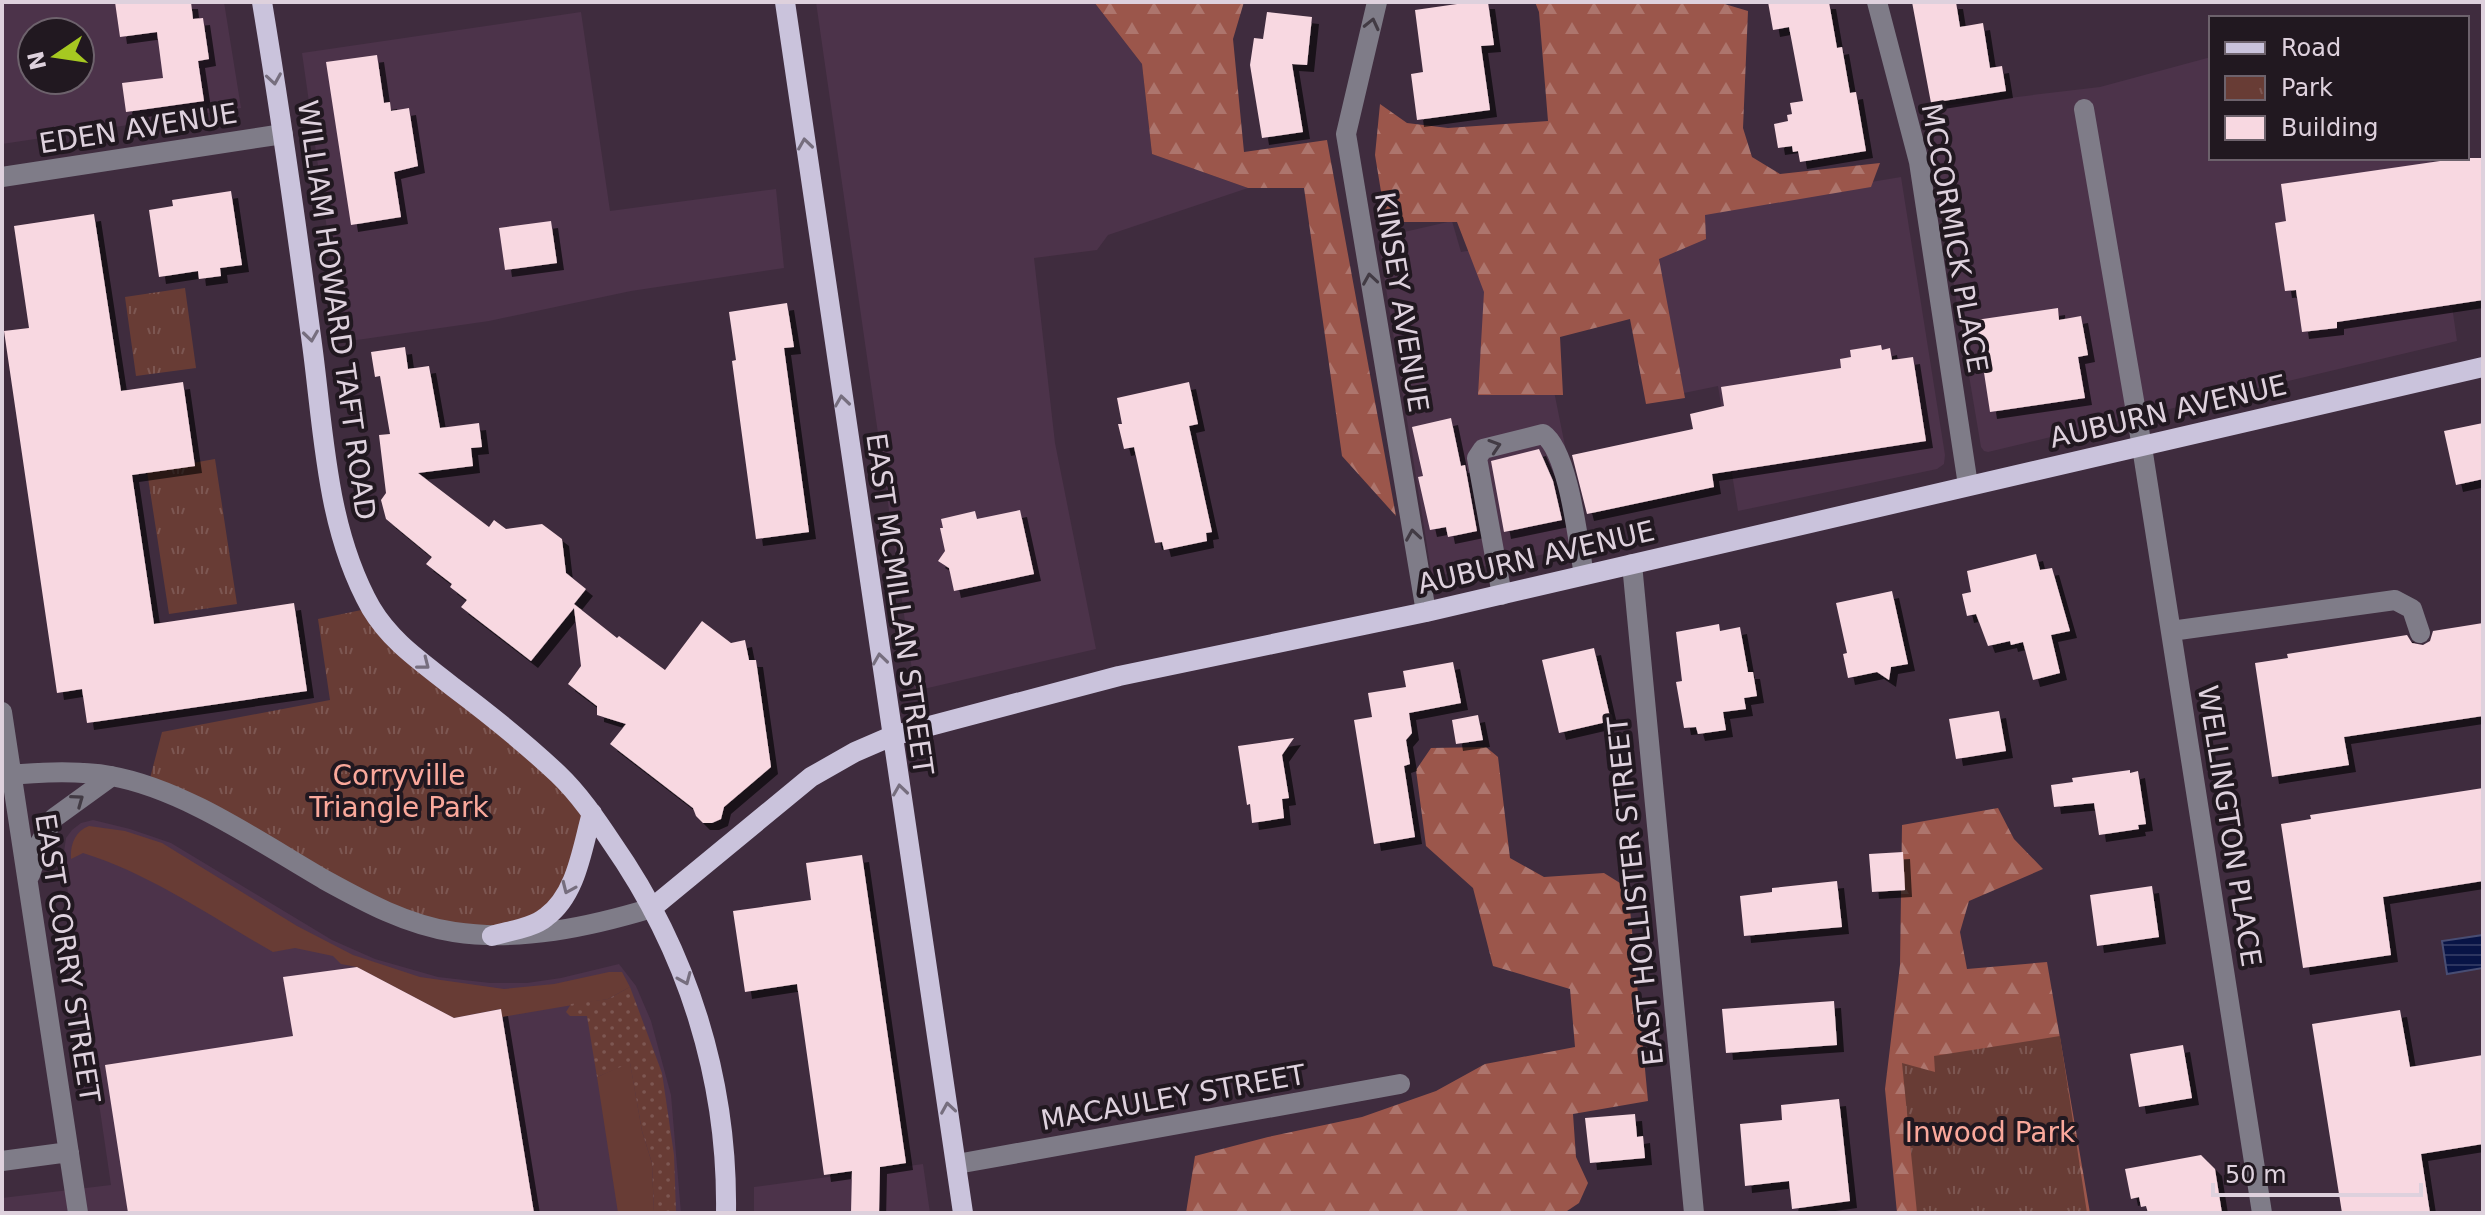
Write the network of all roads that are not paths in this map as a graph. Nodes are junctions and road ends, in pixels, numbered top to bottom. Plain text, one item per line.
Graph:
1 (262, 2) edge
2 (785, 2) edge
3 (1377, 2) edge
4 (1877, 2) edge
5 (2084, 109) dead end
6 (283, 134) junction
7 (2, 177) edge
8 (2483, 367) edge
9 (2142, 447) junction
10 (1968, 485) junction
11 (1632, 564) junction
12 (1584, 575) junction
13 (1502, 595) junction
14 (1426, 612) junction
15 (2171, 631) junction
16 (2420, 633) dead end
17 (2, 712) edge
18 (892, 736) junction
19 (6, 776) edge
20 (112, 776) junction
21 (592, 813) junction
22 (28, 879) junction
23 (652, 908) junction
24 (492, 936) junction
25 (1400, 1084) dead end
26 (69, 1152) junction
27 (2, 1161) edge
28 (957, 1164) junction
29 (78, 1213) edge
30 (726, 1213) edge
31 (963, 1213) edge
32 (1694, 1213) edge
33 (2262, 1213) edge

1 -> 6 main road, WILLIAM HOWARD TAFT ROAD
18 -> 2 main road, EAST MCMILLAN STREET
14 -> 3 street, KINSEY AVENUE
4 - 10 street, MCCORMICK PLACE
5 - 9 street, WELLINGTON PLACE
6 - 7 street, EDEN AVENUE
6 -> 21 main road, WILLIAM HOWARD TAFT ROAD
8 - 9 main road, AUBURN AVENUE
9 - 10 main road, AUBURN AVENUE
9 - 15 street, WELLINGTON PLACE
10 - 11 main road, AUBURN AVENUE
11 - 12 main road, AUBURN AVENUE
11 - 32 street, EAST HOLLISTER STREET
12 - 13 main road, AUBURN AVENUE
13 -> 12 street
13 - 14 main road, AUBURN AVENUE
14 - 18 main road, AUBURN AVENUE
15 - 16 street
15 - 33 street, WELLINGTON PLACE
17 - 19 street, EAST CORRY STREET
18 - 23 main road, AUBURN AVENUE
28 -> 18 main road, EAST MCMILLAN STREET
19 - 20 street
19 - 22 street, EAST CORRY STREET
22 -> 20 street
20 - 24 street
21 - 23 main road, WILLIAM HOWARD TAFT ROAD
21 -> 24 main road
22 - 26 street, EAST CORRY STREET
23 - 24 street
23 -> 30 main road, WILLIAM HOWARD TAFT ROAD
25 - 28 street, MACAULEY STREET
26 - 27 street
26 - 29 street, EAST CORRY STREET
28 - 31 main road, EAST MCMILLAN STREET

